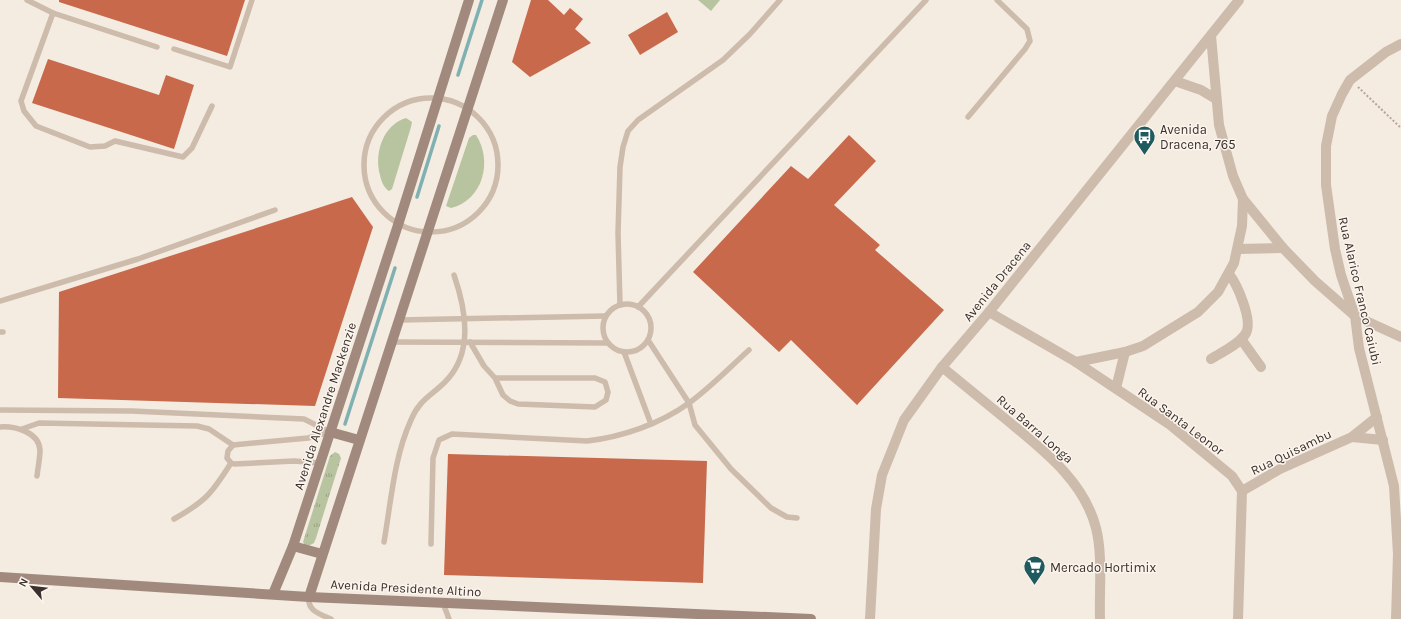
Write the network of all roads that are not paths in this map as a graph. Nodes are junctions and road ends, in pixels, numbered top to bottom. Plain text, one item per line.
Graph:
1 (26, 0) edge
2 (252, 0) edge
3 (469, 0) edge
4 (503, 0) edge
5 (780, 0) edge
6 (926, 0) edge
7 (997, 0) edge
8 (1239, 0) edge
9 (53, 13) junction
10 (1211, 36) junction
11 (1401, 44) edge
12 (157, 47) dead end
13 (174, 49) dead end
14 (1175, 81) junction
15 (438, 98) junction
16 (1216, 99) junction
17 (212, 106) dead end
18 (468, 109) junction
19 (968, 117) dead end
20 (1243, 199) junction
21 (275, 210) dead end
22 (398, 225) junction
23 (427, 233) junction
24 (1283, 248) junction
25 (1238, 249) junction
26 (1229, 274) junction
27 (454, 276) dead end
28 (0, 301) edge
29 (620, 305) junction
30 (638, 307) junction
31 (990, 312) junction
32 (605, 316) junction
33 (1356, 316) junction
34 (465, 319) junction
35 (398, 320) junction
36 (1401, 337) edge
37 (1241, 339) junction
38 (648, 340) junction
39 (391, 342) junction
40 (467, 342) junction
41 (608, 344) junction
42 (749, 350) dead end
43 (624, 352) junction
44 (1125, 352) junction
45 (1211, 359) dead end
46 (1076, 362) junction
47 (942, 367) junction
48 (1261, 367) dead end
49 (495, 378) junction
50 (1116, 388) junction
51 (689, 403) junction
52 (0, 410) edge
53 (1377, 417) junction
54 (651, 424) junction
55 (0, 427) edge
56 (22, 429) junction
57 (330, 432) junction
58 (1352, 437) junction
59 (359, 440) junction
60 (1383, 440) junction
61 (233, 445) junction
62 (231, 463) junction
63 (320, 463) junction
64 (37, 476) dead end
65 (1242, 491) junction
66 (797, 518) dead end
67 (174, 519) dead end
68 (384, 542) dead end
69 (431, 544) dead end
70 (293, 546) junction
71 (322, 554) junction
72 (0, 577) edge
73 (273, 594) junction
74 (309, 597) junction
75 (443, 603) junction
76 (331, 619) edge
77 (449, 619) edge
78 (811, 619) edge
79 (870, 619) edge
80 (1100, 619) edge
81 (1238, 619) edge
82 (1396, 619) edge

1 - 9 lane
2 - 13 lane
3 - 15 street, Avenida Alexandre Mackenzie
4 - 18 street
5 - 29 lane
6 - 30 lane
7 - 19 lane
8 - 10 street, Avenida Dracena
9 - 12 lane
9 - 17 lane
10 - 14 street, Avenida Dracena
10 - 16 street
11 - 33 street, Rua Alarico Franco Caiubi
14 - 16 street
14 - 31 street, Avenida Dracena
15 - 18 lane
15 - 22 street, Avenida Alexandre Mackenzie
15 - 22 lane
16 - 20 street
18 - 23 street
18 - 23 lane
20 - 24 street
20 - 25 street
21 - 28 lane
22 - 23 lane
22 - 57 street, Avenida Alexandre Mackenzie
23 - 35 street
24 - 25 street
24 - 33 street
25 - 26 street
26 - 37 street
26 - 44 street
27 - 34 lane
29 - 30 lane
29 - 32 lane
30 - 38 lane
31 - 46 street, Rua Santa Leonor
31 - 47 street, Avenida Dracena
32 - 34 lane
32 - 41 lane
33 - 36 street
33 - 53 street, Rua Alarico Franco Caiubi
34 - 35 lane
34 - 40 lane
35 - 39 street
37 - 45 street
37 - 48 street
38 - 43 lane
38 - 51 lane
39 - 40 lane
39 - 59 street
40 - 41 lane
40 - 49 lane
40 - 68 lane
41 - 43 lane
42 - 51 lane
43 - 54 lane
44 - 46 street
44 - 50 street
46 - 50 street, Rua Santa Leonor
47 - 79 street, Avenida Dracena
47 - 80 street, Rua Barra Longa
49 - 49 lane
50 - 65 street, Rua Santa Leonor
51 - 54 lane
51 - 66 lane
52 - 57 lane
53 - 58 street, Rua Quisambu
53 - 60 street, Rua Alarico Franco Caiubi
54 - 69 lane
55 - 56 lane
56 - 61 lane
56 - 64 lane
57 - 59 street
57 - 61 lane
57 - 63 street, Avenida Alexandre Mackenzie
58 - 60 street, Rua Quisambu
58 - 65 street, Rua Quisambu
59 - 71 street
60 - 82 street, Rua Alarico Franco Caiubi
61 - 62 lane
62 - 63 lane
62 - 67 lane
63 - 70 street, Avenida Alexandre Mackenzie
65 - 81 street
70 - 71 street
70 - 73 street, Avenida Alexandre Mackenzie
71 - 74 street
72 - 73 street, Avenida Presidente Altino
73 - 74 street, Avenida Presidente Altino
74 - 75 street, Avenida Presidente Altino
74 - 76 lane
75 - 77 lane
75 - 78 street, Avenida Presidente Altino

